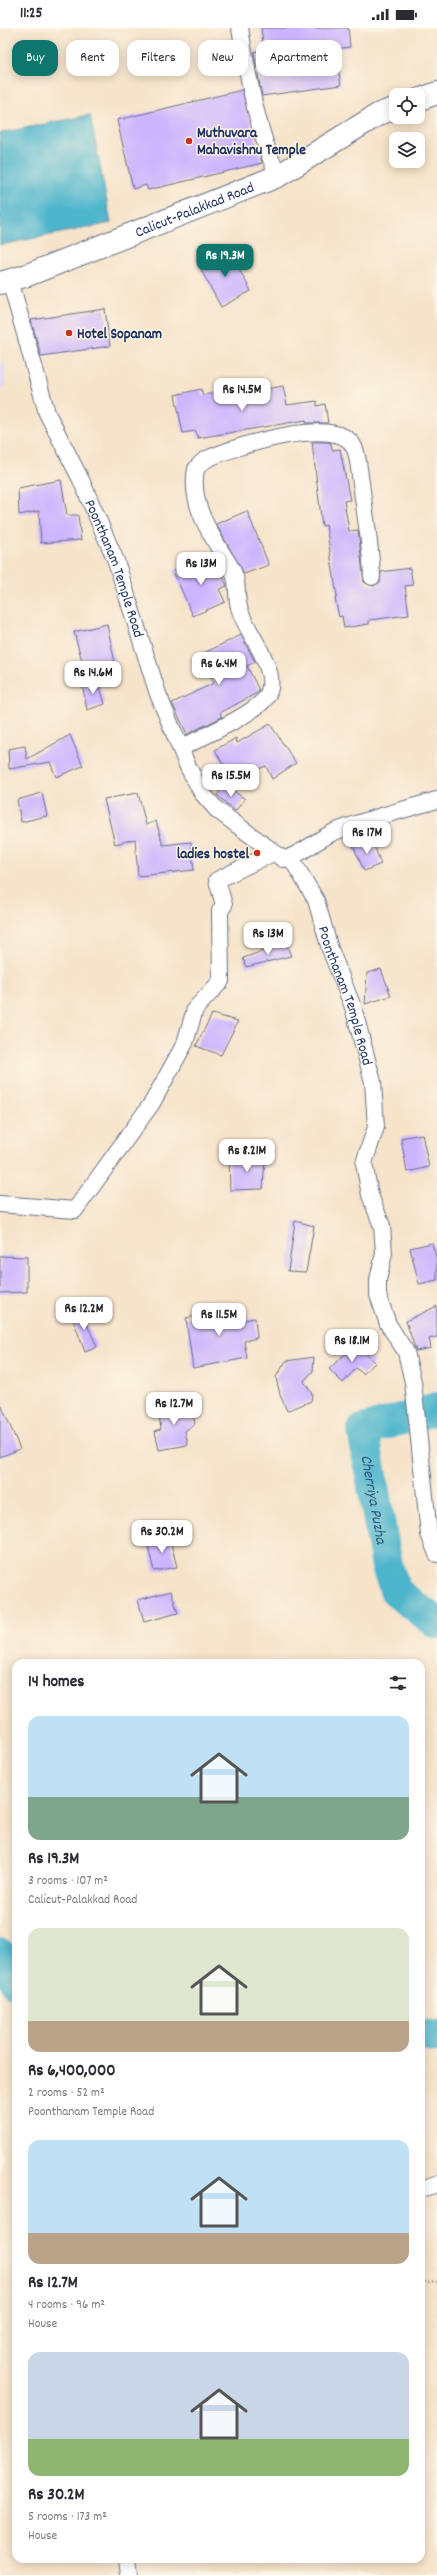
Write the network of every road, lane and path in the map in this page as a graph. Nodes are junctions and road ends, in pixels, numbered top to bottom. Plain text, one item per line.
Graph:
1 (240, 28) edge
2 (437, 94) edge
3 (425, 98) edge
4 (388, 111) edge
5 (278, 176) junction
6 (5, 281) edge
7 (372, 577) dead end
8 (181, 748) junction
9 (437, 800) edge
10 (274, 852) junction
11 (291, 858) junction
12 (0, 1204) edge
13 (437, 1554) edge
14 (437, 2184) edge
15 (425, 2188) edge
16 (425, 2282) edge
17 (437, 2282) edge
18 (128, 2563) edge
19 (129, 2575) edge

1 - 5 street
2 - 3 highway
4 - 5 highway, Calicut-Palakkad Road
5 - 6 highway, Calicut-Palakkad Road
6 - 8 street, Poonthanam Temple Road
7 - 8 street
8 - 10 street, Poonthanam Temple Road
9 - 11 street
10 - 11 street, Poonthanam Temple Road
10 - 12 street
11 - 13 street, Poonthanam Temple Road
14 - 15 street
16 - 17 path
18 - 19 street

